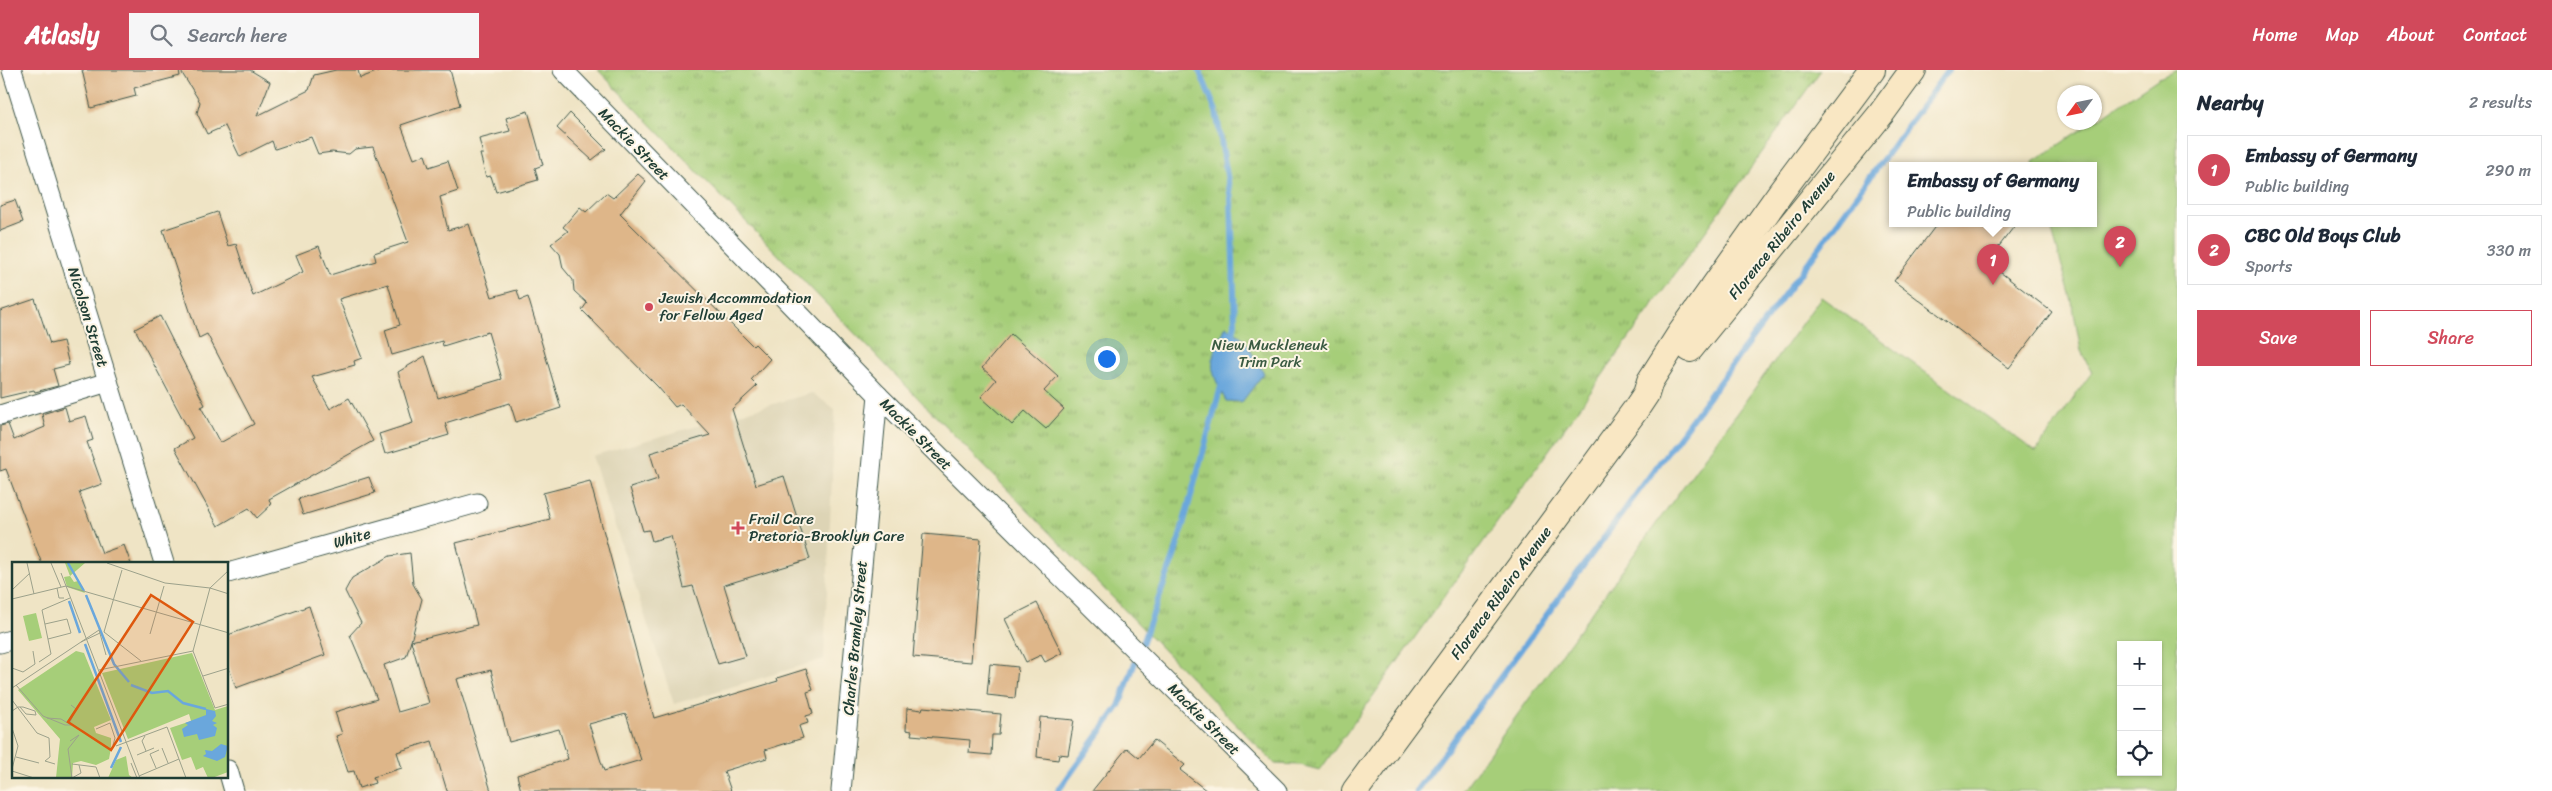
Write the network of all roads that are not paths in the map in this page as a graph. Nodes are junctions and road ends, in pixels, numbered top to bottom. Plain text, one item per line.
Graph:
1 (12, 70) edge
2 (563, 70) edge
3 (1872, 70) edge
4 (1913, 70) edge
5 (108, 382) junction
6 (1646, 394) junction
7 (878, 396) junction
8 (0, 414) edge
9 (477, 502) dead end
10 (163, 562) edge
11 (229, 573) edge
12 (229, 774) edge
13 (234, 791) edge
14 (842, 791) edge
15 (1277, 791) edge
16 (1355, 791) edge

1 - 5 street, Nicolson Street
2 - 7 street, Mackie Street
3 - 6 main road, Florence Ribeiro Avenue
4 - 6 main road, Florence Ribeiro Avenue
5 - 8 street
5 - 10 street, Nicolson Street
6 - 16 main road, Florence Ribeiro Avenue
7 - 14 street, Charles Bramley Street
7 - 15 street, Mackie Street
9 - 11 street, White
12 - 13 street

